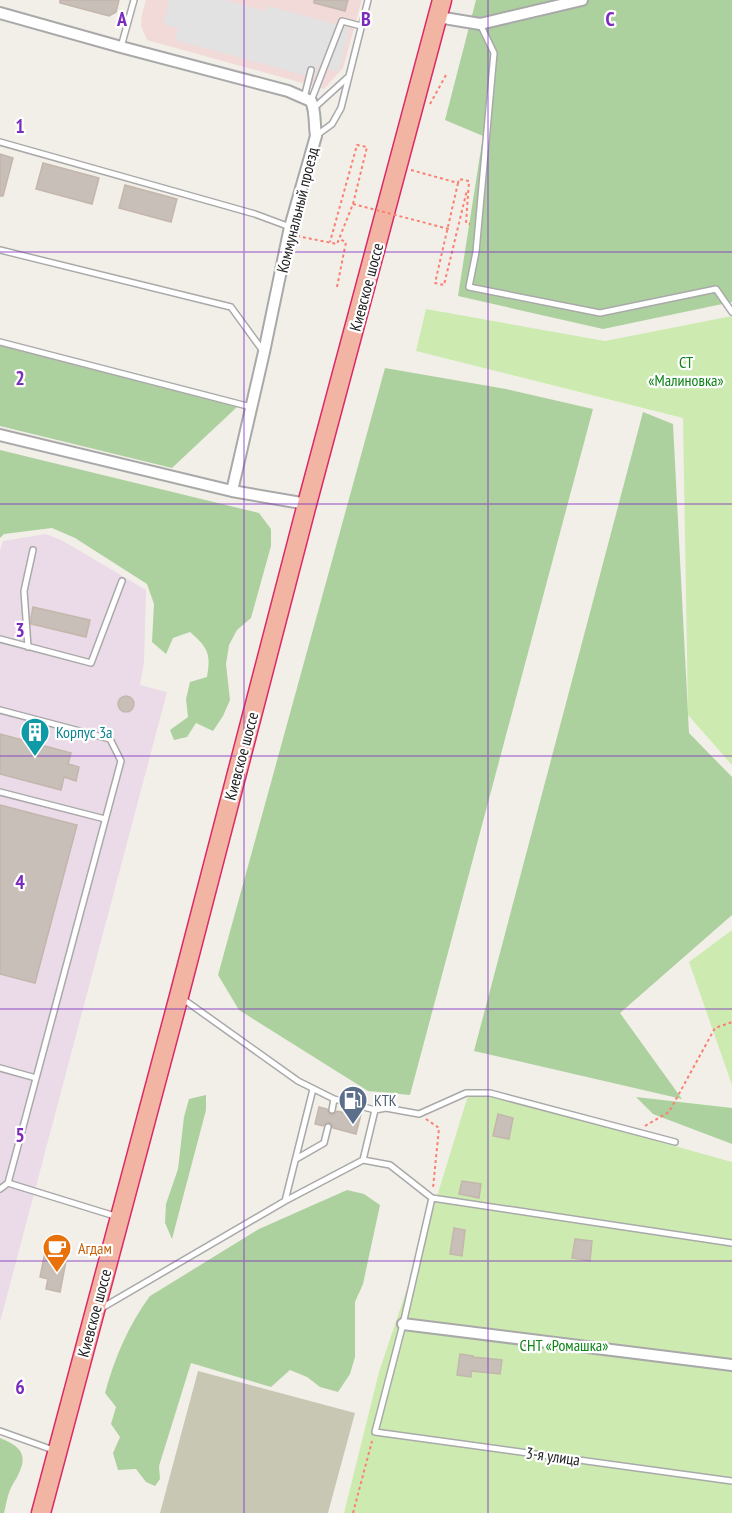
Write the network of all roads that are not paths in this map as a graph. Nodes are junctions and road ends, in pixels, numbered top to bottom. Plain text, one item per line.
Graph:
1 (134, 0) edge
2 (368, 0) edge
3 (582, 0) edge
4 (440, 8) edge
5 (0, 13) edge
6 (480, 24) junction
7 (361, 26) junction
8 (120, 47) junction
9 (311, 69) dead end
10 (349, 77) junction
11 (310, 102) junction
12 (316, 136) junction
13 (0, 142) edge
14 (289, 230) junction
15 (0, 250) edge
16 (732, 312) edge
17 (0, 342) edge
18 (264, 352) junction
19 (251, 407) junction
20 (0, 435) edge
21 (232, 491) junction
22 (307, 504) junction
23 (33, 550) dead end
24 (122, 581) dead end
25 (0, 639) edge
26 (28, 646) junction
27 (0, 710) edge
28 (0, 792) edge
29 (105, 819) junction
30 (179, 996) junction
31 (0, 1068) edge
32 (36, 1078) junction
33 (313, 1089) junction
34 (334, 1099) junction
35 (332, 1110) dead end
36 (375, 1110) junction
37 (328, 1127) dead end
38 (675, 1142) dead end
39 (296, 1159) junction
40 (363, 1160) junction
41 (8, 1183) junction
42 (0, 1189) edge
43 (432, 1198) junction
44 (285, 1201) junction
45 (119, 1217) junction
46 (732, 1243) edge
47 (94, 1313) junction
48 (403, 1324) junction
49 (732, 1365) edge
50 (0, 1431) edge
51 (57, 1452) junction
52 (732, 1481) edge
53 (40, 1513) edge

1 - 8 lane
2 - 7 lane
3 - 6 street
4 - 6 street
4 - 22 highway, Киевское шоссе
5 - 8 street
6 - 16 lane
7 - 10 lane
7 - 11 lane
8 - 11 street
9 - 11 lane
10 - 11 lane
10 - 12 lane
11 - 12 street, Коммунальный проезд
12 - 14 street, Коммунальный проезд
13 - 14 lane
14 - 18 street, Коммунальный проезд
15 - 18 lane
17 - 19 lane
18 - 19 street, Коммунальный проезд
19 - 21 street, Коммунальный проезд
20 - 21 street
21 - 22 street
22 - 30 highway, Киевское шоссе
23 - 26 lane
24 - 26 lane
25 - 26 lane
27 - 29 lane
28 - 29 lane
29 - 32 lane
30 - 33 lane
30 - 45 highway, Киевское шоссе
31 - 32 lane
32 - 41 lane
33 - 34 lane
33 - 39 lane
34 - 35 lane
34 - 36 lane
36 - 38 lane
36 - 40 lane
37 - 39 lane
39 - 44 lane
40 - 43 lane
40 - 44 lane
41 - 42 lane
41 - 45 lane
43 - 46 lane
43 - 48 lane
44 - 47 lane
45 - 47 highway, Киевское шоссе
47 - 51 highway, Киевское шоссе
48 - 49 street
48 - 52 lane, 3-я улица
50 - 51 lane
51 - 53 highway, Киевское шоссе

